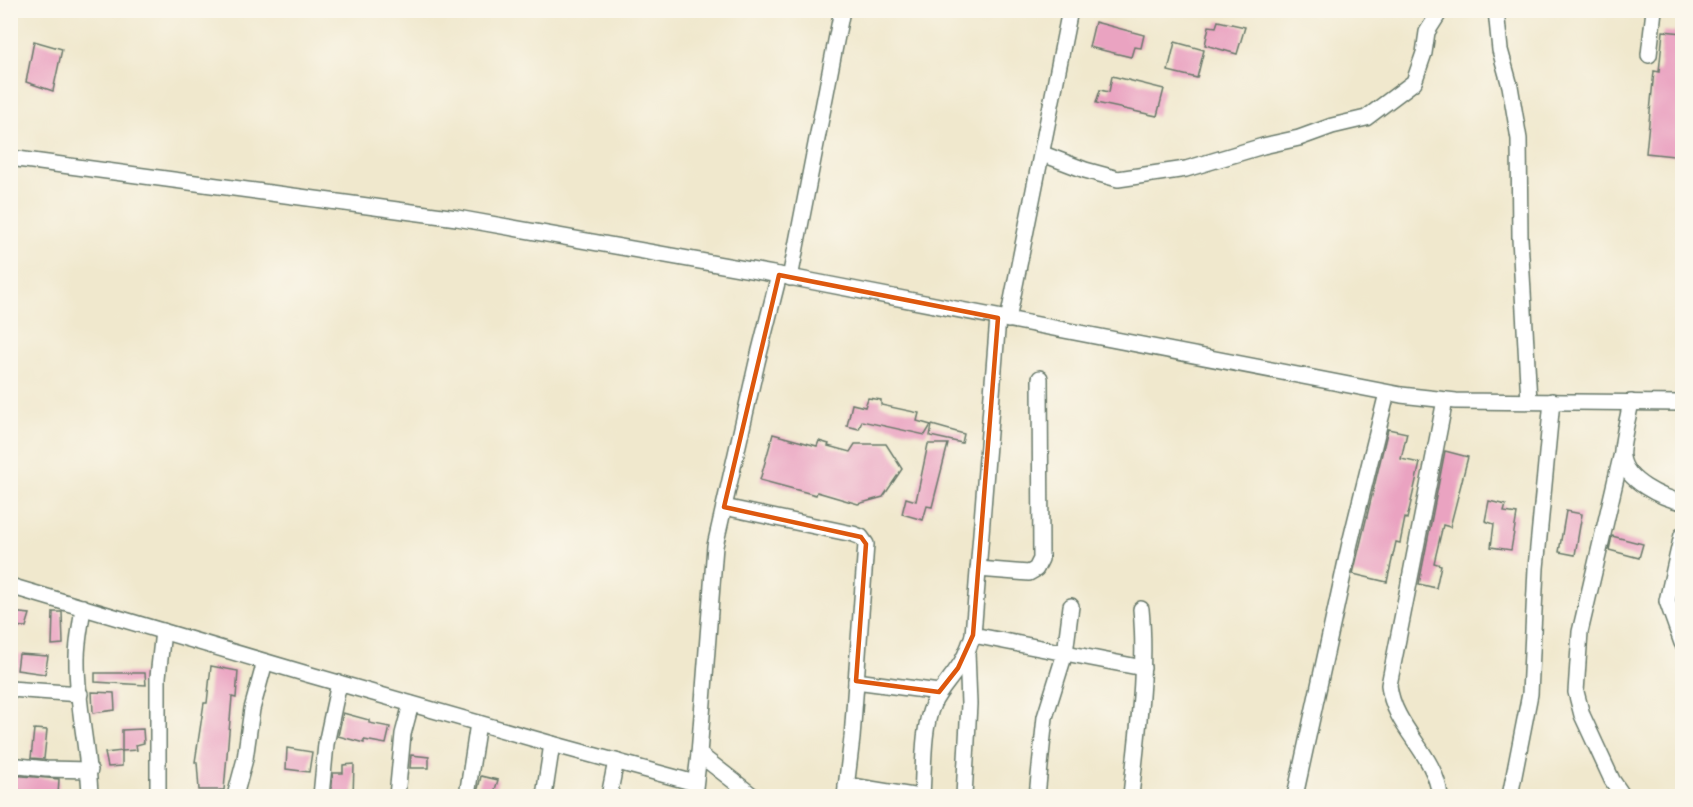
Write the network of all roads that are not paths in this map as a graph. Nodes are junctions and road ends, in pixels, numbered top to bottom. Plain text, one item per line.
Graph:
1 (842, 10) edge
2 (1070, 10) edge
3 (1441, 10) edge
4 (1496, 10) edge
5 (1654, 10) edge
6 (1649, 55) dead end
7 (1043, 154) junction
8 (10, 158) edge
9 (784, 276) junction
10 (1003, 319) junction
11 (1041, 378) dead end
12 (1387, 393) junction
13 (1445, 400) junction
14 (1529, 401) junction
15 (1552, 401) junction
16 (1631, 402) junction
17 (1683, 403) edge
18 (1622, 457) junction
19 (1683, 502) edge
20 (724, 507) junction
21 (1683, 535) edge
22 (978, 569) junction
23 (10, 586) edge
24 (1071, 606) dead end
25 (83, 607) junction
26 (1141, 609) dead end
27 (163, 631) junction
28 (973, 635) junction
29 (1683, 643) edge
30 (967, 652) junction
31 (1065, 653) junction
32 (265, 662) junction
33 (1143, 668) junction
34 (856, 681) junction
35 (339, 683) junction
36 (10, 688) edge
37 (939, 692) junction
38 (80, 694) junction
39 (411, 704) junction
40 (478, 723) junction
41 (552, 744) junction
42 (699, 754) junction
43 (616, 761) junction
44 (10, 765) edge
45 (90, 770) junction
46 (695, 790) edge
47 (846, 790) edge
48 (90, 796) edge
49 (158, 796) edge
50 (235, 796) edge
51 (321, 796) edge
52 (397, 796) edge
53 (467, 796) edge
54 (544, 796) edge
55 (609, 796) edge
56 (753, 796) edge
57 (913, 796) edge
58 (922, 796) edge
59 (964, 796) edge
60 (1037, 796) edge
61 (1131, 796) edge
62 (1295, 796) edge
63 (1440, 796) edge
64 (1510, 796) edge
65 (1623, 796) edge

1 - 9 street
2 - 7 street
3 - 7 street
4 - 14 street
5 - 6 street
7 - 10 street
8 - 9 street
9 - 10 street
9 - 20 street
10 - 12 street
10 - 22 street
11 - 22 street
12 - 13 street
12 - 62 street
13 - 14 street
13 - 63 street
14 - 15 street
15 - 16 street
15 - 64 street
16 - 17 street
16 - 18 street
18 - 19 street
18 - 65 street
20 - 34 street
20 - 42 street
21 - 29 street
22 - 28 street
23 - 25 street
24 - 31 street
25 - 27 street
25 - 38 street
26 - 33 street
27 - 32 street
27 - 49 street
28 - 30 street
28 - 31 street
30 - 37 street
30 - 59 street
31 - 33 street
31 - 60 street
32 - 35 street
32 - 50 street
33 - 61 street
34 - 37 street
34 - 47 street
35 - 39 street
35 - 51 street
36 - 38 street
37 - 58 street
38 - 45 street
39 - 40 street
39 - 52 street
40 - 41 street
40 - 53 street
41 - 43 street
41 - 54 street
42 - 46 street
42 - 56 street
43 - 46 street
43 - 55 street
44 - 45 street
45 - 48 street
47 - 57 street

